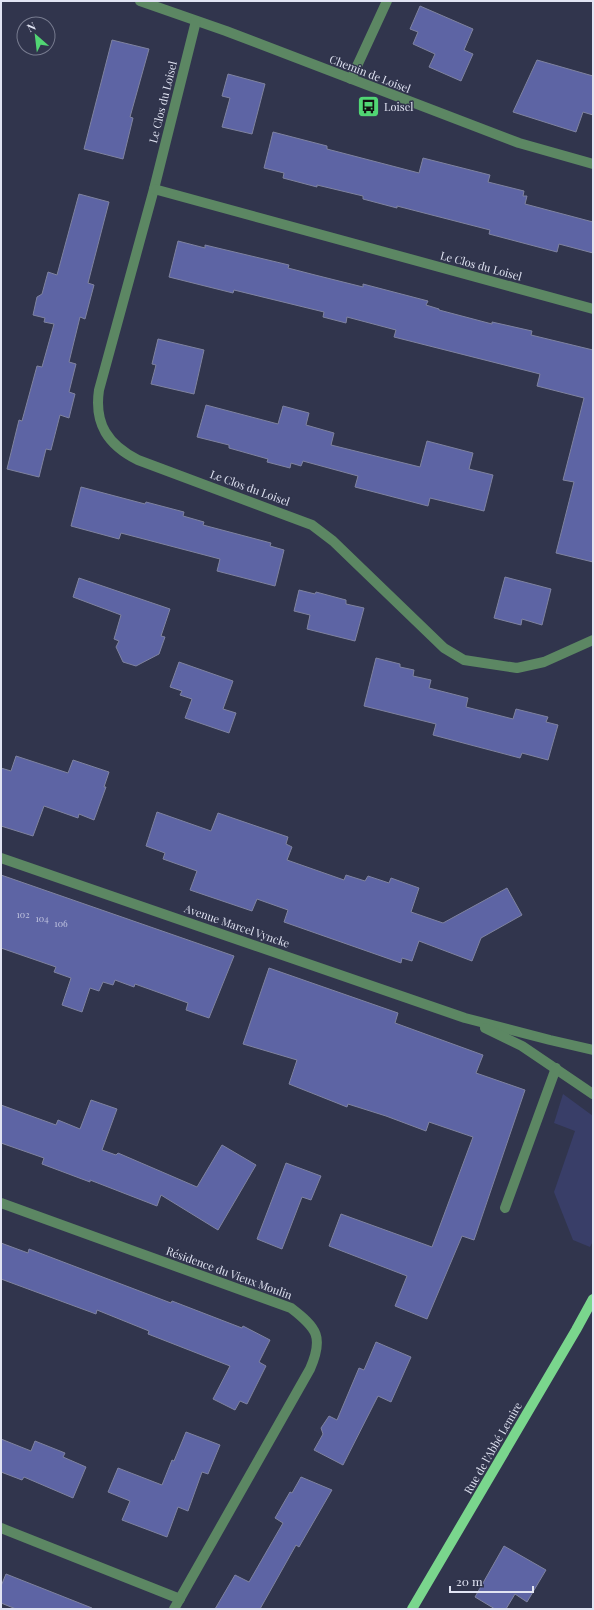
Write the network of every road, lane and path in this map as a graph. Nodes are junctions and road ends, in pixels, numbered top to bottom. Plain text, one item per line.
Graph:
1 (140, 1) edge
2 (387, 1) edge
3 (196, 21) junction
4 (352, 79) junction
5 (593, 164) edge
6 (154, 189) junction
7 (593, 309) edge
8 (593, 640) edge
9 (1, 858) edge
10 (465, 1018) junction
11 (593, 1050) edge
12 (556, 1068) junction
13 (593, 1094) edge
14 (1, 1203) edge
15 (505, 1208) dead end
16 (593, 1299) edge
17 (1, 1528) edge
18 (180, 1599) junction
19 (174, 1609) edge
20 (412, 1609) edge

1 - 3 street, Chemin de Loisel
2 - 4 street
3 - 4 street, Chemin de Loisel
3 - 6 street, Le Clos du Loisel
4 - 5 street, Chemin de Loisel
6 - 7 street, Le Clos du Loisel
6 - 8 street, Le Clos du Loisel
9 - 10 street, Avenue Marcel Vyncke
10 - 11 street, Avenue Marcel Vyncke
10 - 12 street, Avenue Marcel Vyncke
12 - 13 street, Avenue Marcel Vyncke
12 - 15 street
14 - 18 street, Résidence du Vieux Moulin
16 - 20 main road, Rue de l'Abbé Lemire
17 - 18 street
18 - 19 street, Résidence du Vieux Moulin

